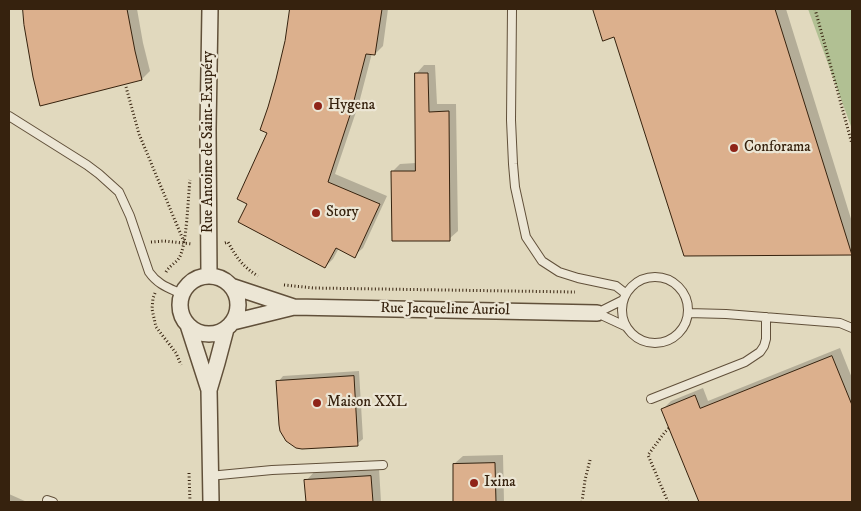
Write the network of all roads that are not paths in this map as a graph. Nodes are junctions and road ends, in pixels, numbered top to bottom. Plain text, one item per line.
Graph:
1 (210, 9) edge
2 (512, 9) edge
3 (9, 116) edge
4 (209, 276) junction
5 (231, 286) junction
6 (182, 294) junction
7 (624, 296) junction
8 (294, 307) junction
9 (597, 313) junction
10 (688, 313) junction
11 (766, 318) junction
12 (188, 325) junction
13 (229, 326) junction
14 (625, 326) junction
15 (852, 328) edge
16 (208, 390) junction
17 (651, 399) dead end
18 (383, 465) dead end
19 (210, 476) junction
20 (211, 502) edge

1 - 4 street, Rue Antoine de Saint-Exupéry
2 - 7 lane
3 - 6 lane
4 - 5 street
4 - 6 street
5 - 8 street, Rue Jacqueline Auriol
5 - 13 street
6 - 12 street
7 - 9 lane
7 - 10 lane
7 - 14 lane
8 - 9 street, Rue Jacqueline Auriol
8 - 13 street, Rue Jacqueline Auriol
9 - 14 lane
10 - 11 lane
10 - 14 lane
11 - 15 lane
11 - 17 lane
12 - 13 street
12 - 16 street
13 - 16 street
16 - 19 street
18 - 19 lane
19 - 20 street

